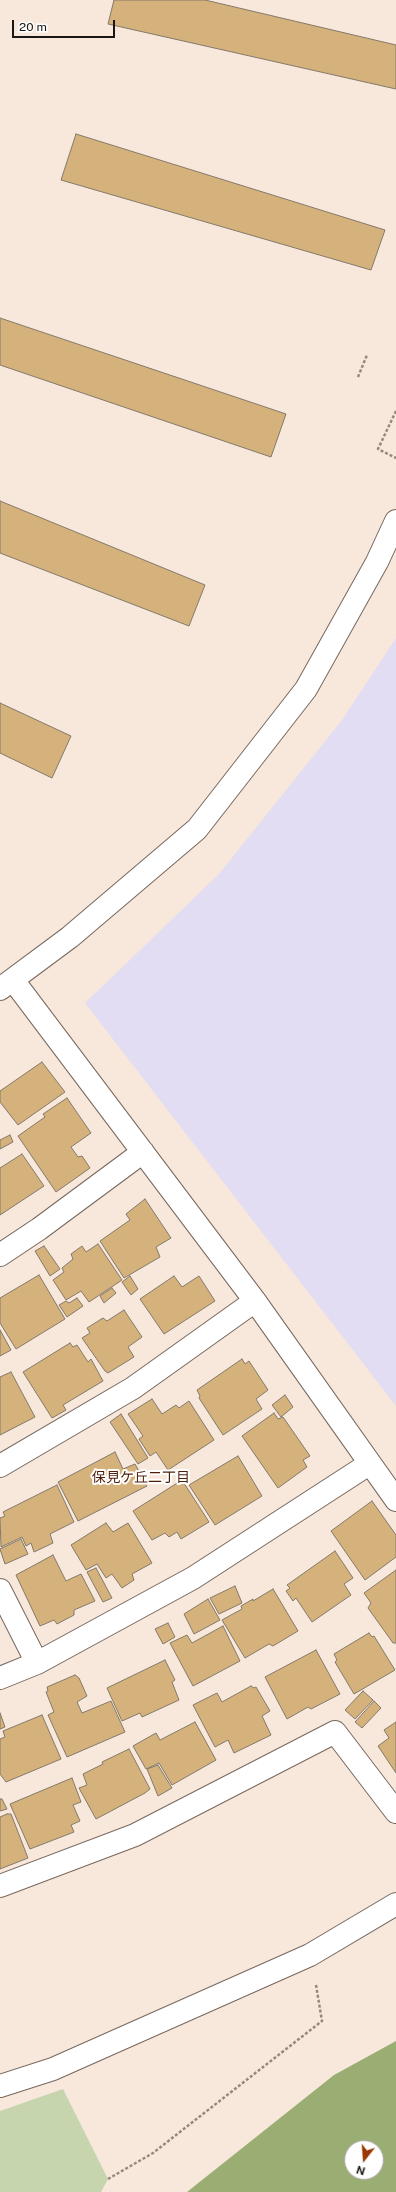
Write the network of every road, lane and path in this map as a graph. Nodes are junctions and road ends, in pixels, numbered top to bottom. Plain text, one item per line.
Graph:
1 (367, 355) dead end
2 (358, 377) dead end
3 (396, 411) edge
4 (396, 458) edge
5 (396, 521) edge
6 (7, 985) edge
7 (143, 1152) junction
8 (0, 1255) edge
9 (255, 1301) junction
10 (369, 1464) junction
11 (0, 1466) edge
12 (396, 1500) edge
13 (0, 1590) edge
14 (37, 1663) junction
15 (0, 1678) edge
16 (396, 1812) edge
17 (0, 1886) edge
18 (396, 1904) edge
19 (310, 1955) junction
20 (0, 2086) edge
21 (108, 2179) dead end

1 - 2 path
3 - 4 path
5 - 6 street
6 - 7 street
7 - 8 street
7 - 9 street
9 - 10 street
9 - 11 street
10 - 12 street
10 - 14 street
13 - 14 street
14 - 15 street
16 - 17 street
18 - 19 street
19 - 20 street
19 - 21 path

